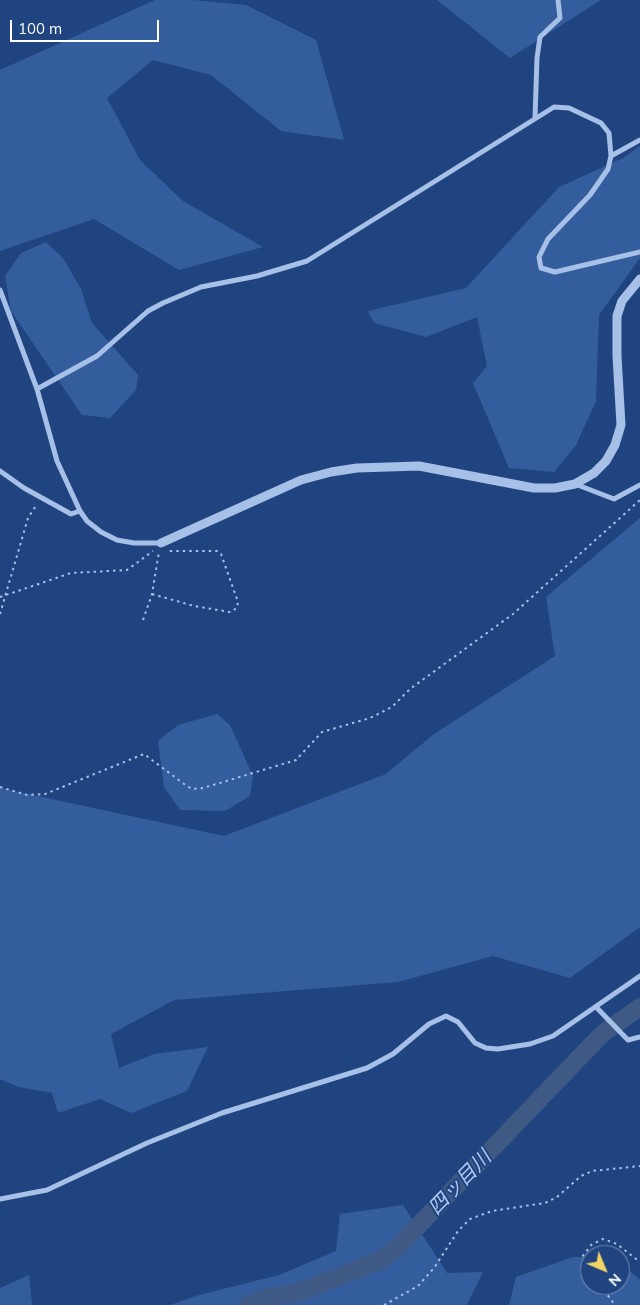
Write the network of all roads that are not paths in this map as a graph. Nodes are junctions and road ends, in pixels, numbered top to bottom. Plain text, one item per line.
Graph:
1 (558, 0) edge
2 (535, 118) junction
3 (640, 140) edge
4 (612, 156) junction
5 (640, 252) edge
6 (640, 279) edge
7 (0, 290) edge
8 (37, 389) junction
9 (0, 471) edge
10 (575, 484) junction
11 (640, 485) edge
12 (80, 511) junction
13 (160, 546) joint
14 (640, 976) edge
15 (596, 1007) junction
16 (640, 1037) edge
17 (0, 1199) edge

1 - 2 street
2 - 4 street
2 - 8 street
3 - 4 street
4 - 5 street
6 - 10 street
7 - 8 street
8 - 12 street
9 - 12 street
10 - 11 street
10 - 13 street
12 - 13 street
14 - 15 street
15 - 16 street
15 - 17 street

